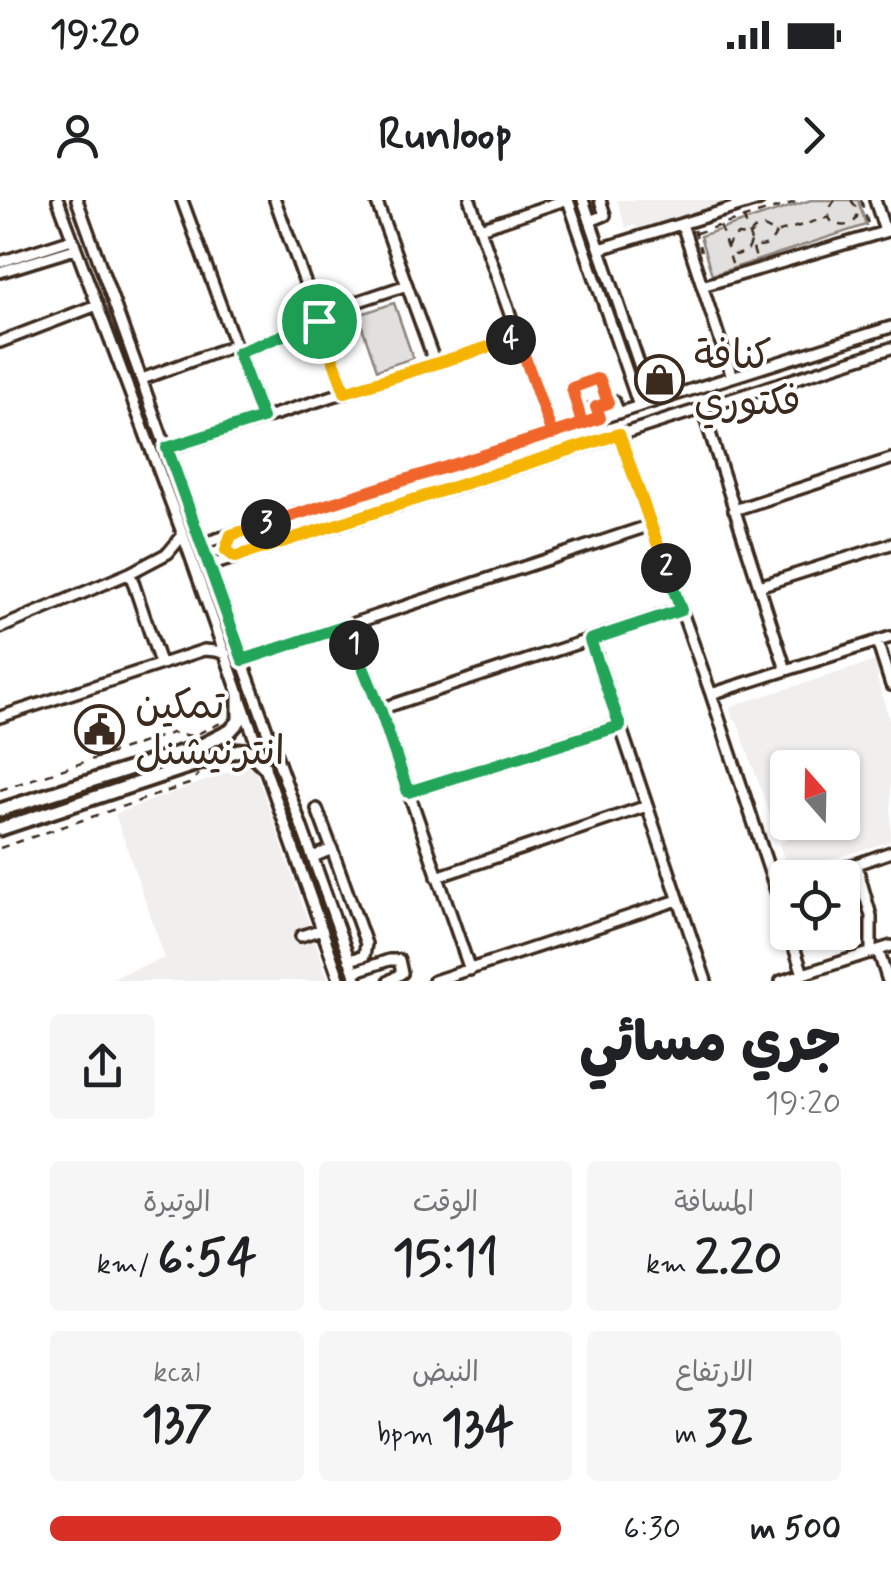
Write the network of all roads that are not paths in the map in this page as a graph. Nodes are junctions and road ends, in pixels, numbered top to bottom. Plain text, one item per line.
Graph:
1 (58, 200) edge
2 (78, 200) edge
3 (182, 200) edge
4 (275, 200) edge
5 (376, 200) edge
6 (470, 200) edge
7 (567, 200) edge
8 (600, 200) edge
9 (759, 200) edge
10 (875, 200) edge
11 (584, 205) edge
12 (573, 213) junction
13 (590, 221) junction
14 (682, 224) junction
15 (480, 228) junction
16 (888, 230) edge
17 (73, 244) junction
18 (600, 249) junction
19 (2, 266) edge
20 (407, 285) junction
21 (702, 286) junction
22 (98, 305) junction
23 (318, 318) junction
24 (891, 327) edge
25 (518, 338) junction
26 (0, 342) edge
27 (891, 348) edge
28 (236, 349) junction
29 (436, 364) junction
30 (732, 377) junction
31 (142, 380) junction
32 (345, 392) junction
33 (652, 402) junction
34 (608, 403) junction
35 (639, 406) junction
36 (596, 407) junction
37 (702, 408) junction
38 (619, 412) junction
39 (579, 413) junction
40 (262, 418) junction
41 (600, 418) junction
42 (582, 424) junction
43 (552, 434) junction
44 (619, 434) junction
45 (167, 448) junction
46 (891, 459) edge
47 (734, 510) junction
48 (651, 525) junction
49 (183, 535) junction
50 (231, 535) junction
51 (201, 544) junction
52 (891, 544) edge
53 (235, 557) junction
54 (209, 566) junction
55 (130, 573) junction
56 (759, 586) junction
57 (681, 610) junction
58 (346, 626) junction
59 (0, 628) edge
60 (891, 637) edge
61 (590, 640) junction
62 (877, 641) junction
63 (226, 654) junction
64 (243, 660) junction
65 (160, 663) junction
66 (786, 670) junction
67 (891, 685) edge
68 (239, 694) junction
69 (710, 694) junction
70 (380, 709) junction
71 (0, 717) edge
72 (620, 726) junction
73 (226, 733) junction
74 (231, 752) junction
75 (264, 766) junction
76 (408, 792) junction
77 (646, 806) junction
78 (317, 809) dead end
79 (0, 810) edge
80 (0, 829) edge
81 (332, 850) junction
82 (891, 852) edge
83 (313, 857) junction
84 (860, 863) edge
85 (770, 873) edge
86 (438, 877) junction
87 (860, 878) edge
88 (678, 900) junction
89 (322, 929) junction
90 (301, 936) dead end
91 (891, 946) edge
92 (795, 950) edge
93 (874, 951) junction
94 (349, 960) junction
95 (470, 970) junction
96 (803, 974) junction
97 (355, 977) edge
98 (340, 981) edge
99 (389, 981) edge
100 (434, 981) edge
101 (706, 981) edge
102 (781, 981) edge
103 (888, 981) edge

1 - 17 street
2 - 31 street
3 - 28 street
4 - 23 street
5 - 20 street
6 - 15 street
7 - 12 street
7 - 15 street
8 - 13 street
9 - 14 street
10 - 16 street
11 - 12 street
11 - 13 street
12 - 35 street
13 - 18 street
14 - 18 street
14 - 21 street
15 - 25 street
16 - 21 street
17 - 19 street
17 - 22 street
18 - 33 street
20 - 23 street
20 - 29 street
21 - 30 street
22 - 26 street
22 - 49 street
23 - 28 street
23 - 32 street
24 - 30 street
25 - 29 street
25 - 43 street
27 - 37 street
28 - 31 street
28 - 40 street
29 - 32 street
30 - 33 street
31 - 45 street
32 - 40 street
33 - 35 street
34 - 36 street
34 - 38 street
34 - 39 street
35 - 38 street
36 - 39 street
36 - 41 street
37 - 44 street
37 - 47 street
38 - 41 street
39 - 42 street
40 - 45 street
41 - 42 street
42 - 43 street
43 - 50 street
44 - 48 street
44 - 53 street
45 - 51 street
46 - 47 street
47 - 56 street
48 - 57 street
48 - 58 street
49 - 55 street
49 - 63 street
50 - 51 street
50 - 53 street
51 - 54 street
52 - 56 street
53 - 54 street
54 - 64 street
55 - 59 street
55 - 65 street
56 - 66 street
57 - 61 street
57 - 69 street
58 - 64 street
58 - 70 street
60 - 62 street
61 - 70 street
61 - 72 street
62 - 66 street
62 - 67 street
63 - 65 street
63 - 68 street
64 - 83 street
65 - 71 street
66 - 69 street
68 - 73 main road
68 - 75 street
69 - 85 street
70 - 76 street
72 - 76 street
72 - 77 street
73 - 74 main road
73 - 79 main road
74 - 75 main road
74 - 80 main road
75 - 89 street
76 - 86 street
77 - 86 street
77 - 88 street
78 - 81 street
81 - 83 street
81 - 94 street
82 - 84 street
83 - 94 street
86 - 95 street
87 - 93 street
88 - 95 street
88 - 101 street
89 - 90 street
89 - 98 street
91 - 93 street
92 - 96 street
93 - 96 street
93 - 103 street
94 - 97 street
95 - 100 street
96 - 102 street
97 - 99 street

